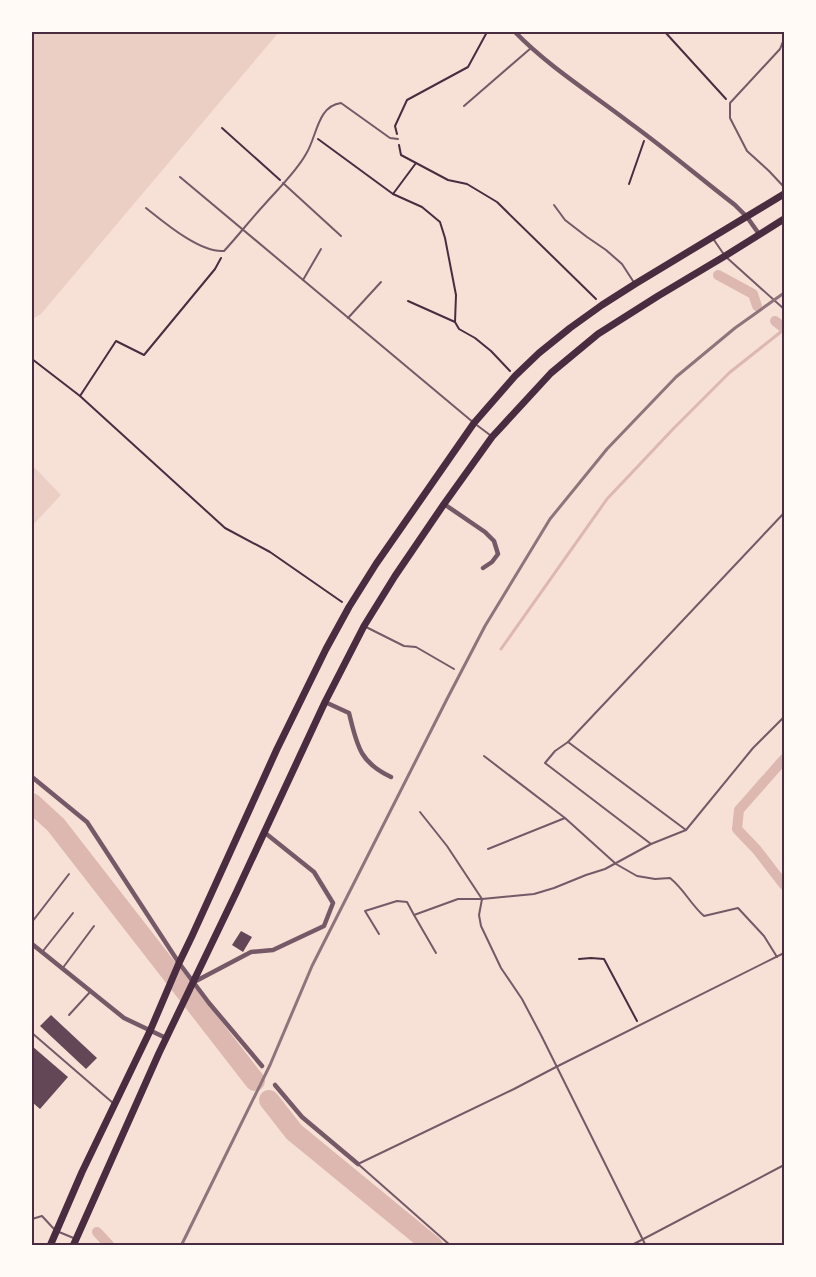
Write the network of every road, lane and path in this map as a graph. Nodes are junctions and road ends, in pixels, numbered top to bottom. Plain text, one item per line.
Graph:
1 (487, 32) edge
2 (515, 32) edge
3 (665, 32) edge
4 (784, 39) edge
5 (531, 48) junction
6 (730, 103) junction
7 (464, 106) dead end
8 (222, 128) dead end
9 (646, 135) junction
10 (313, 136) junction
11 (398, 140) junction
12 (416, 163) junction
13 (180, 177) dead end
14 (283, 183) junction
15 (629, 184) dead end
16 (784, 187) edge
17 (393, 194) junction
18 (784, 194) edge
19 (554, 205) dead end
20 (146, 208) dead end
21 (747, 217) junction
22 (784, 219) edge
23 (242, 230) junction
24 (759, 234) junction
25 (341, 236) dead end
26 (713, 237) junction
27 (321, 249) dead end
28 (224, 251) junction
29 (725, 256) junction
30 (302, 280) junction
31 (381, 282) dead end
32 (635, 284) junction
33 (408, 301) dead end
34 (602, 305) junction
35 (784, 309) edge
36 (348, 318) junction
37 (455, 322) junction
38 (32, 359) edge
39 (515, 376) junction
40 (80, 396) junction
41 (474, 423) junction
42 (492, 437) junction
43 (444, 504) junction
44 (784, 513) edge
45 (483, 568) dead end
46 (349, 607) junction
47 (364, 626) junction
48 (454, 669) dead end
49 (325, 702) junction
50 (784, 717) edge
51 (568, 742) junction
52 (484, 756) dead end
53 (32, 777) edge
54 (391, 777) dead end
55 (420, 812) dead end
56 (565, 818) junction
57 (686, 830) junction
58 (264, 832) junction
59 (651, 844) junction
60 (488, 849) dead end
61 (616, 864) junction
62 (69, 874) dead end
63 (482, 899) junction
64 (73, 913) dead end
65 (414, 915) junction
66 (32, 922) edge
67 (94, 926) dead end
68 (379, 934) dead end
69 (32, 944) edge
70 (42, 953) junction
71 (436, 953) dead end
72 (784, 953) edge
73 (777, 957) junction
74 (579, 960) dead end
75 (178, 965) junction
76 (62, 970) junction
77 (193, 985) junction
78 (90, 992) junction
79 (69, 1015) dead end
80 (640, 1026) junction
81 (150, 1031) junction
82 (32, 1033) edge
83 (167, 1038) junction
84 (262, 1066) dead end
85 (555, 1066) junction
86 (275, 1085) dead end
87 (114, 1104) junction
88 (358, 1164) junction
89 (784, 1165) edge
90 (32, 1219) edge
91 (56, 1231) junction
92 (643, 1239) junction
93 (74, 1242) edge
94 (50, 1245) edge
95 (451, 1245) edge
96 (630, 1245) edge
97 (646, 1245) edge

1 - 11 path
2 - 5 street
3 - 6 path
4 - 6 lane
5 - 7 lane
5 - 9 street
6 - 16 lane
8 - 14 path
9 - 15 path
9 - 21 street
10 - 11 lane
10 - 14 lane
10 - 17 path
11 - 12 path
12 - 17 path
12 - 34 path
13 - 23 lane
14 - 23 lane
14 - 25 lane
17 - 37 path
18 - 21 main road
19 - 32 lane
20 - 28 lane
21 - 24 street
21 - 26 main road
22 - 24 main road
23 - 28 lane
23 - 30 lane
24 - 29 main road
26 - 29 lane
26 - 32 main road
27 - 30 lane
28 - 40 path
29 - 35 lane
29 - 42 main road
30 - 36 lane
31 - 36 lane
32 - 34 main road
33 - 37 path
34 - 39 main road
36 - 41 lane
37 - 39 path
38 - 40 path
39 - 41 main road
40 - 46 path
41 - 42 lane
41 - 46 main road
42 - 43 main road
43 - 45 street
43 - 47 main road
44 - 51 lane
46 - 75 main road
47 - 48 lane
47 - 49 main road
49 - 54 street
49 - 58 main road
50 - 57 lane
51 - 57 lane
51 - 59 lane
52 - 56 lane
53 - 75 street
55 - 63 lane
56 - 60 lane
56 - 61 lane
57 - 59 lane
58 - 77 main road
58 - 77 street
59 - 61 lane
61 - 63 lane
61 - 73 lane
62 - 66 lane
63 - 65 lane
63 - 85 lane
64 - 70 lane
65 - 68 lane
65 - 71 lane
67 - 76 lane
69 - 70 street
70 - 76 street
72 - 73 lane
73 - 80 lane
74 - 80 path
75 - 77 street
75 - 81 main road
76 - 78 street
77 - 83 main road
77 - 84 street
78 - 79 lane
78 - 81 street
80 - 85 lane
81 - 83 street
81 - 87 main road
82 - 87 lane
83 - 93 main road
85 - 88 lane
85 - 92 lane
86 - 88 street
87 - 91 main road
88 - 95 lane
89 - 92 lane
90 - 91 lane
91 - 93 lane
91 - 94 main road
92 - 96 lane
92 - 97 lane

